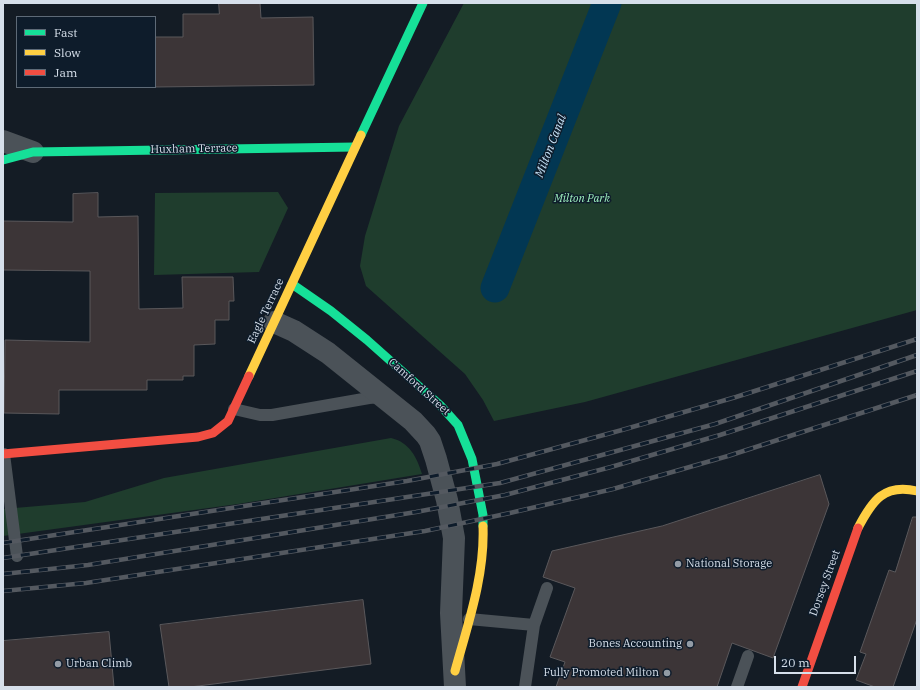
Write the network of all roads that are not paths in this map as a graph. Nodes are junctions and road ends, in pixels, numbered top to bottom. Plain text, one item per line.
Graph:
1 (423, 3) edge
2 (3, 141) edge
3 (355, 147) junction
4 (33, 152) junction
5 (3, 160) edge
6 (292, 284) junction
7 (274, 322) junction
8 (383, 397) junction
9 (234, 408) junction
10 (3, 454) edge
11 (917, 491) edge
12 (17, 556) dead end
13 (547, 588) dead end
14 (469, 619) junction
15 (534, 625) junction
16 (748, 656) dead end
17 (455, 679) edge
18 (525, 687) edge
19 (737, 687) edge
20 (802, 687) edge

1 - 3 street, Eagle Terrace
2 - 4 street, Huxham Terrace
3 - 4 street, Huxham Terrace
3 - 6 street, Eagle Terrace
4 - 5 street, Huxham Terrace
6 - 7 street, Eagle Terrace
6 - 14 street, Camford Street
7 - 8 street, Camford Street
7 - 9 street, Eagle Terrace
8 - 9 lane
8 - 17 street, Camford Street
9 - 10 street, Eagle Terrace
10 - 12 lane
11 - 20 street, Dorsey Street
13 - 15 lane
14 - 15 lane
14 - 17 street, Camford Street
15 - 18 lane
16 - 19 lane

